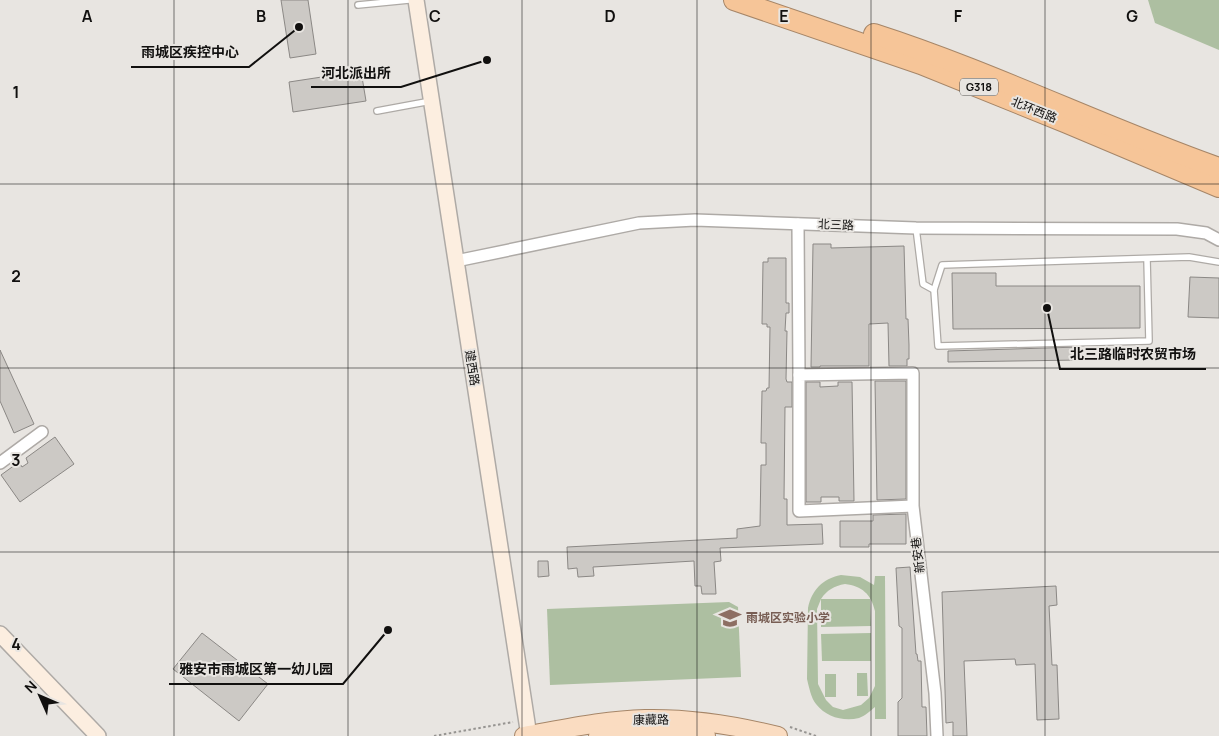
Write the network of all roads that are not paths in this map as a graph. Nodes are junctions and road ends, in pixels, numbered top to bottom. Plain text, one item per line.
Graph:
1 (409, 0) edge
2 (416, 0) edge
3 (734, 0) edge
4 (768, 0) edge
5 (358, 5) dead end
6 (431, 100) junction
7 (377, 111) dead end
8 (1219, 168) edge
9 (1219, 186) edge
10 (798, 224) junction
11 (916, 228) junction
12 (1219, 240) edge
13 (1147, 259) junction
14 (456, 262) junction
15 (1219, 262) edge
16 (934, 290) junction
17 (799, 375) junction
18 (42, 432) dead end
19 (0, 463) edge
20 (913, 506) junction
21 (0, 634) edge
22 (98, 736) edge
23 (527, 736) edge
24 (598, 736) edge
25 (706, 736) edge
26 (778, 736) edge
27 (937, 736) edge

1 - 5 lane
2 - 6 street, 建西路
3 - 9 highway, 北环西路 / G318
4 - 8 highway, 北环西路 / G318
6 - 7 lane
6 - 14 street, 建西路
10 - 11 street, 北三路
10 - 14 street, 北三路
10 - 17 street
11 - 12 street, 北三路
11 - 16 lane
13 - 15 lane
13 - 16 lane
13 - 16 lane
14 - 23 street, 建西路
17 - 20 street, 新安巷
17 - 20 street
18 - 19 street
20 - 27 street, 新安巷
21 - 22 street
23 - 26 main road, 康藏路
24 - 25 main road, 康藏路

